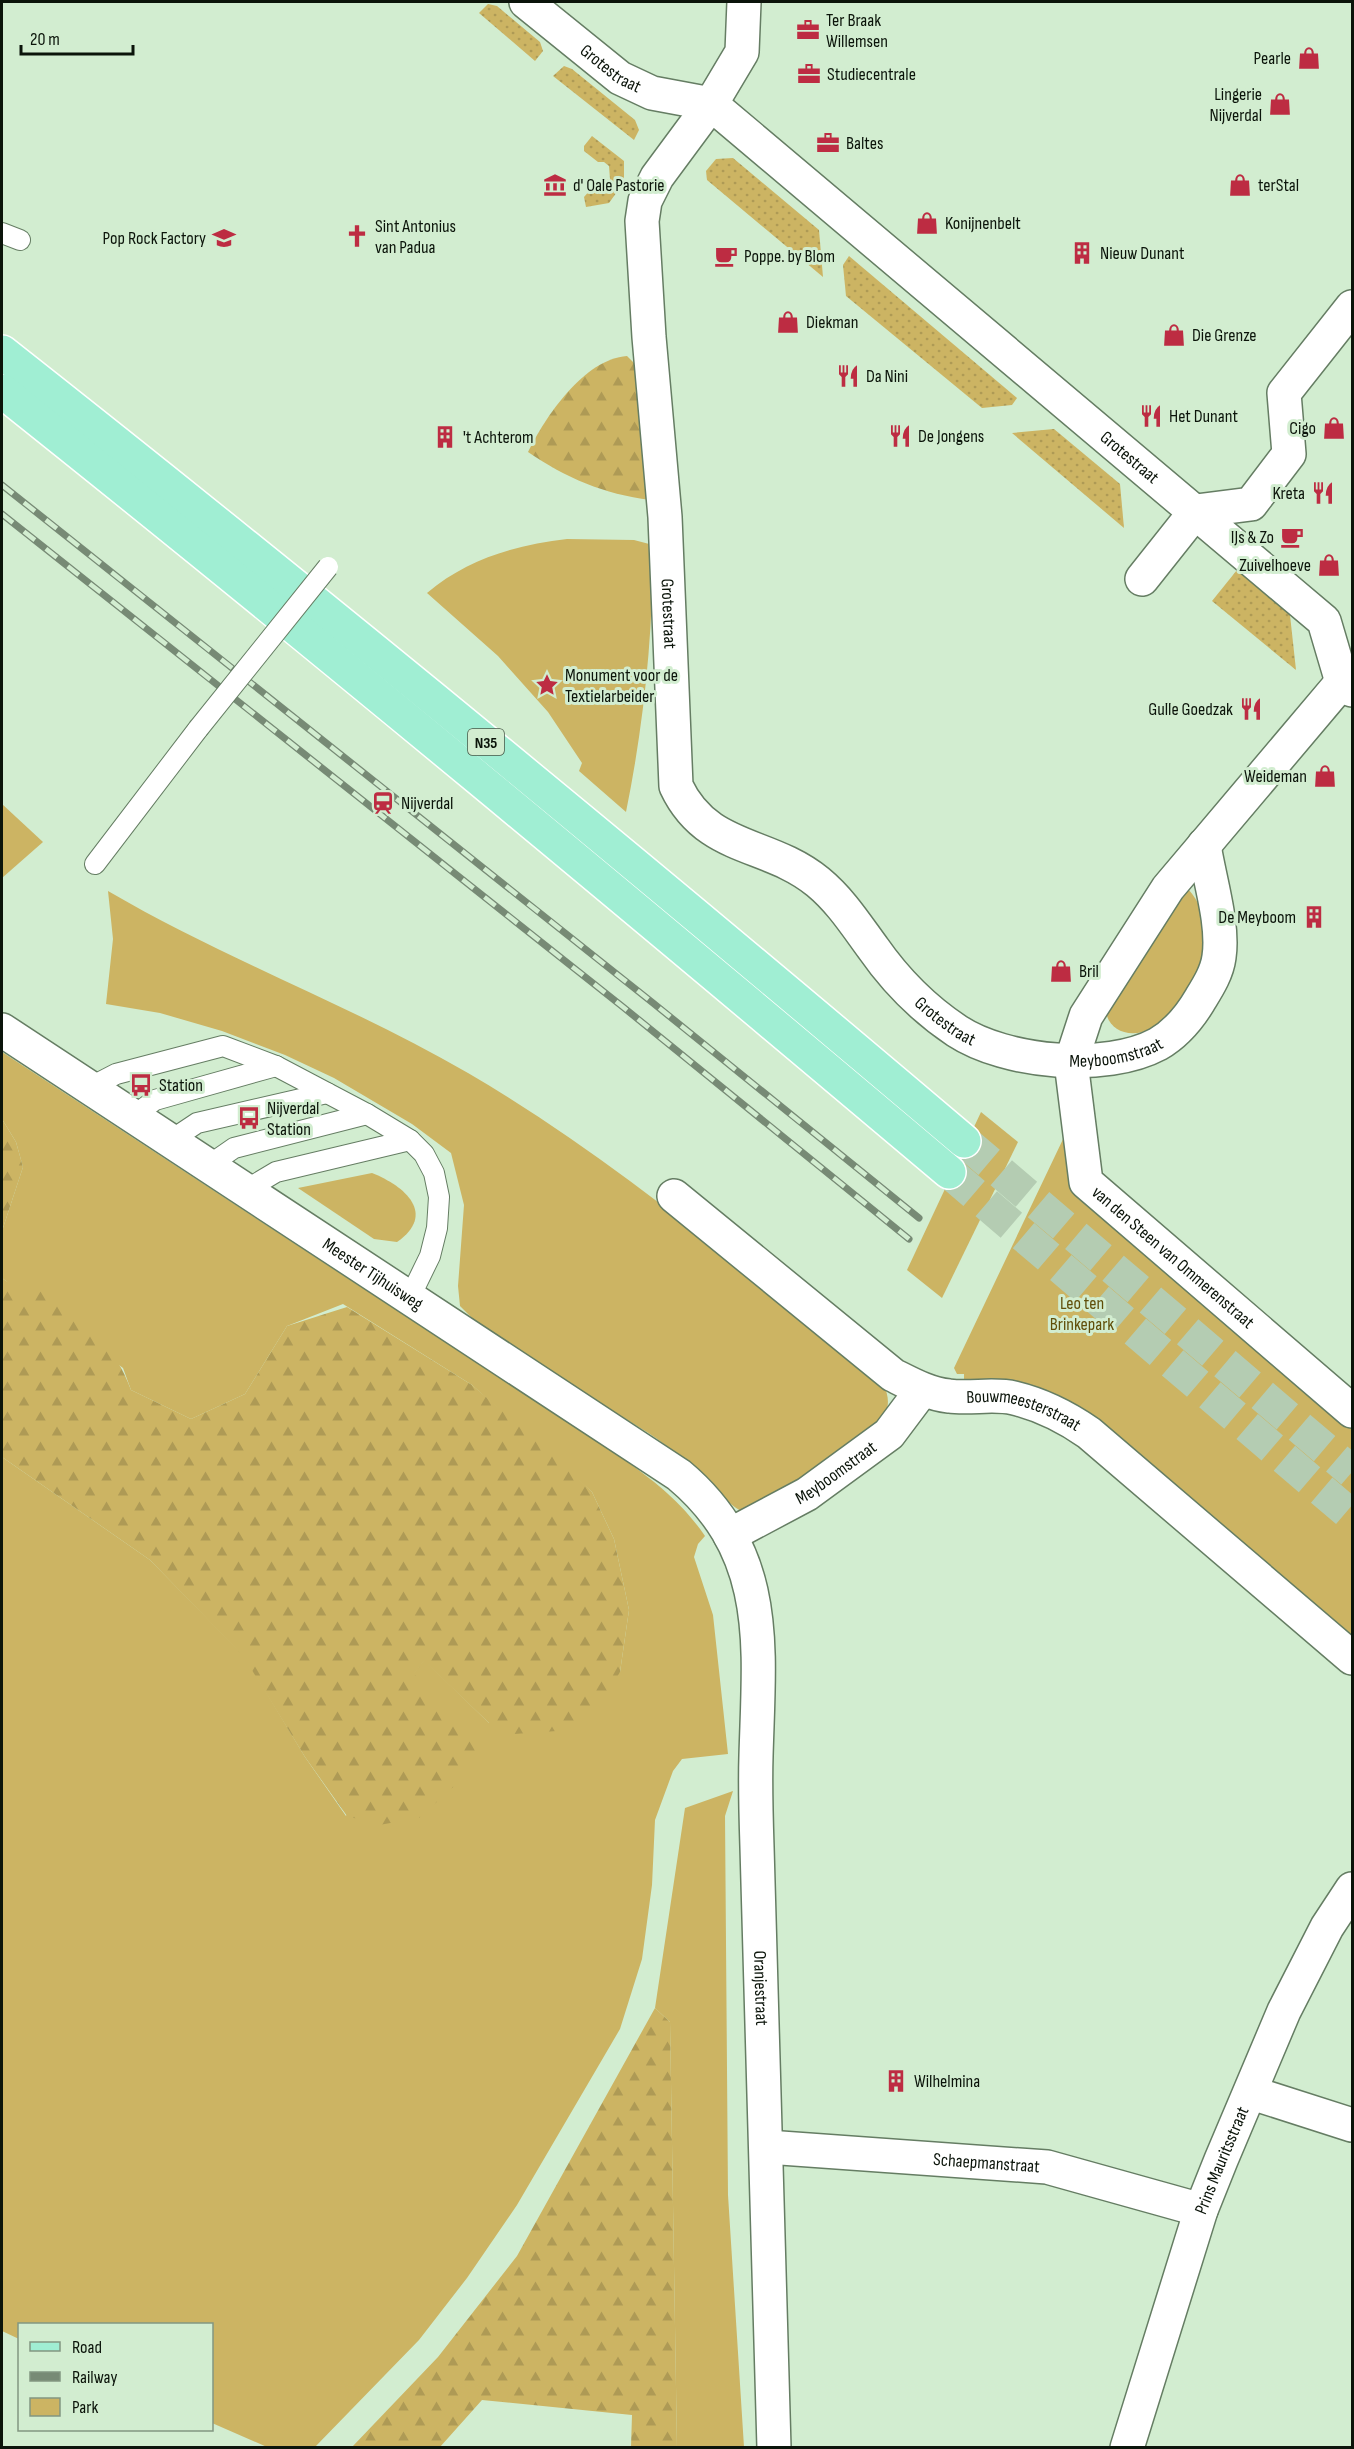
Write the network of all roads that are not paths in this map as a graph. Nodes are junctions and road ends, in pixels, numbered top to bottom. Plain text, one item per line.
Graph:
1 (526, 2) edge
2 (744, 2) edge
3 (711, 104) junction
4 (2, 233) edge
5 (20, 240) dead end
6 (1353, 307) edge
7 (2, 352) edge
8 (2, 391) edge
9 (1196, 511) junction
10 (328, 567) dead end
11 (1142, 579) dead end
12 (1347, 686) edge
13 (1204, 845) junction
14 (95, 864) dead end
15 (2, 1030) edge
16 (1071, 1062) junction
17 (276, 1066) junction
18 (89, 1088) junction
19 (327, 1093) junction
20 (367, 1114) junction
21 (132, 1117) junction
22 (410, 1140) junction
23 (170, 1141) junction
24 (964, 1141) tunnel mouth
25 (208, 1166) junction
26 (949, 1172) tunnel mouth
27 (246, 1190) junction
28 (674, 1196) dead end
29 (410, 1297) junction
30 (922, 1390) junction
31 (1353, 1411) edge
32 (730, 1535) junction
33 (1353, 1658) edge
34 (1353, 1888) edge
35 (1252, 2092) junction
36 (1353, 2125) edge
37 (767, 2146) junction
38 (1202, 2210) junction
39 (774, 2448) edge
40 (1127, 2448) edge

1 - 3 street, Grotestraat
2 - 3 street
3 - 9 street, Grotestraat
3 - 16 street, Grotestraat
4 - 5 lane
6 - 9 street
7 - 24 main road, N35
8 - 26 main road, N35
9 - 11 street
9 - 12 street, Grotestraat
10 - 14 lane, bridge
12 - 13 street, Meyboomstraat
13 - 16 street, Meyboomstraat
13 - 16 street, Meyboomstraat
15 - 18 street, Meester Tijhuisweg
16 - 31 street, van den Steen van Ommerenstraat
17 - 18 lane
17 - 19 lane
17 - 21 lane
18 - 21 street, Meester Tijhuisweg
19 - 20 lane
19 - 23 lane
20 - 22 lane
20 - 25 lane
21 - 23 street, Meester Tijhuisweg
22 - 27 lane
22 - 29 lane
23 - 25 street, Meester Tijhuisweg
25 - 27 street, Meester Tijhuisweg
27 - 29 street, Meester Tijhuisweg
28 - 30 street, Bouwmeesterstraat
29 - 32 street, Meester Tijhuisweg
30 - 32 street, Meyboomstraat
30 - 33 street, Bouwmeesterstraat
32 - 37 street, Oranjestraat
34 - 35 street, Prins Mauritsstraat
35 - 36 street
35 - 38 street, Prins Mauritsstraat
37 - 38 street, Schaepmanstraat
37 - 39 street, Oranjestraat
38 - 40 street, Prins Mauritsstraat

